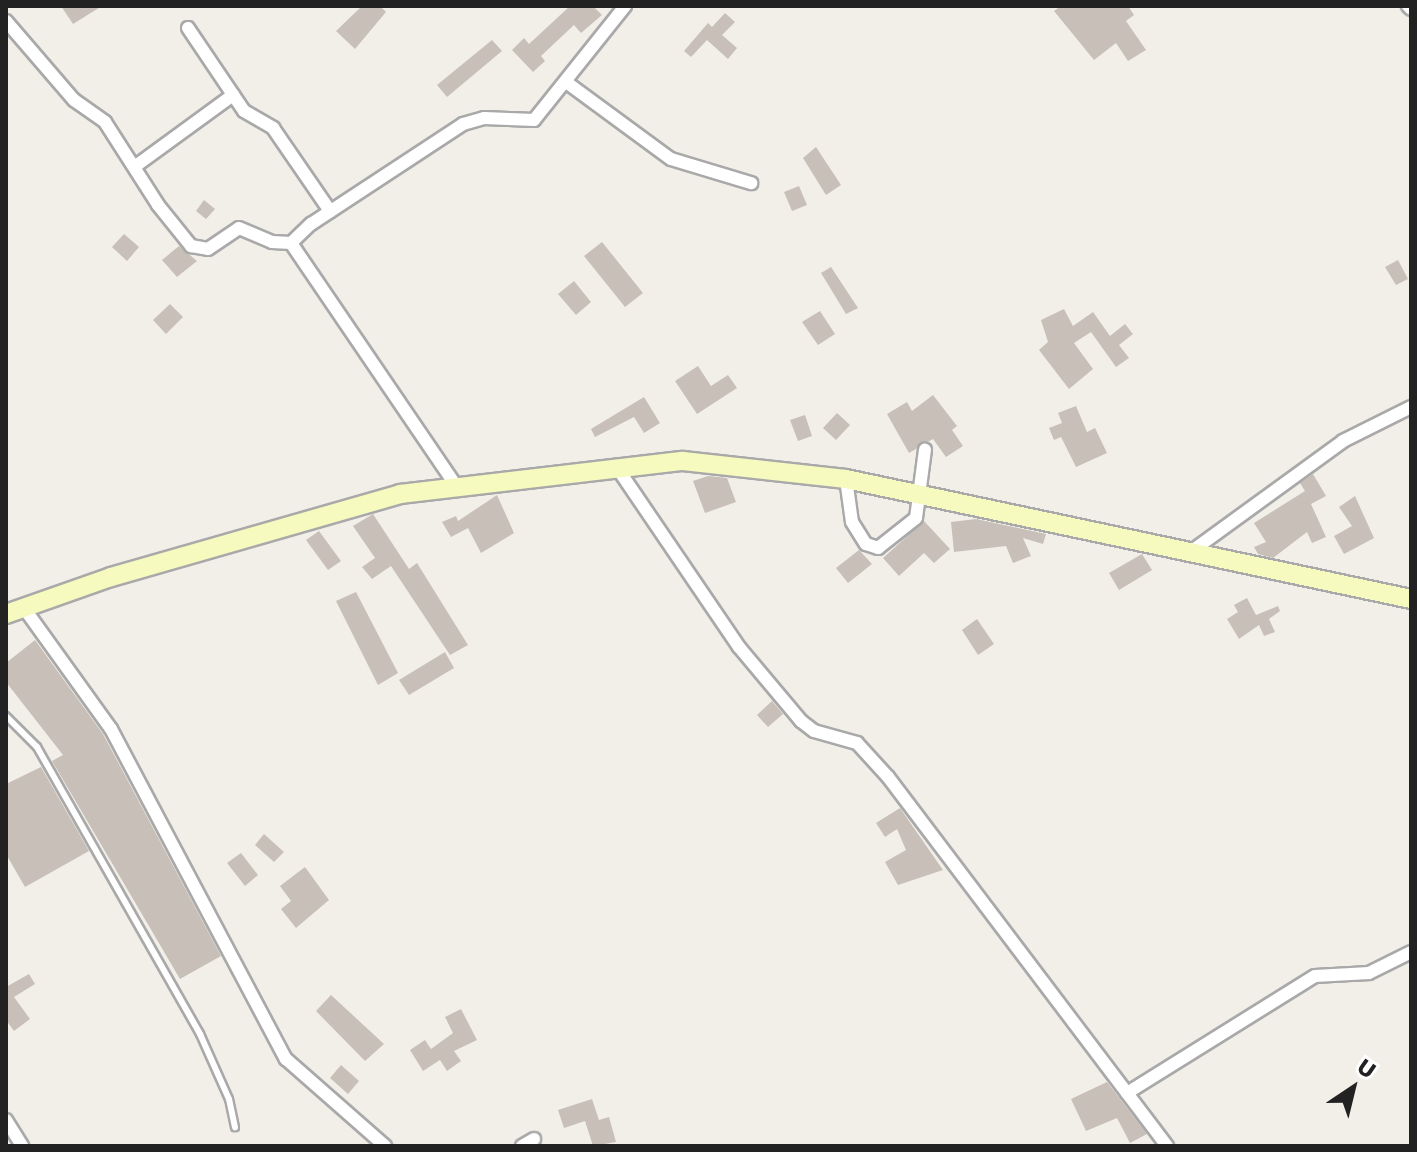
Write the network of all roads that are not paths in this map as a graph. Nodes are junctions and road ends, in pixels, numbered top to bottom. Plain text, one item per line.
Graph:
1 (625, 6) edge
2 (6, 21) edge
3 (188, 28) dead end
4 (566, 82) junction
5 (233, 95) junction
6 (137, 165) junction
7 (751, 183) dead end
8 (330, 211) junction
9 (291, 243) junction
10 (1411, 407) edge
11 (925, 450) dead end
12 (616, 466) junction
13 (846, 479) junction
14 (455, 484) junction
15 (922, 494) junction
16 (1186, 554) junction
17 (1411, 599) edge
18 (15, 611) edge
19 (6, 716) edge
20 (1411, 952) edge
21 (1127, 1093) junction
22 (6, 1120) edge
23 (235, 1127) dead end
24 (534, 1139) dead end
25 (22, 1146) edge
26 (385, 1146) edge
27 (522, 1146) edge
28 (1167, 1146) edge

1 - 4 street
2 - 6 street
3 - 5 street
4 - 7 street
4 - 8 street
5 - 6 street
5 - 8 street
6 - 9 street
8 - 9 street
9 - 14 street
10 - 16 street
11 - 15 street
12 - 13 main road
12 - 14 main road
12 - 21 street
13 - 15 main road
13 - 15 street
14 - 18 main road
15 - 16 main road
16 - 17 main road
18 - 26 street
19 - 23 lane
20 - 21 street
21 - 28 street
22 - 25 street
24 - 27 street

